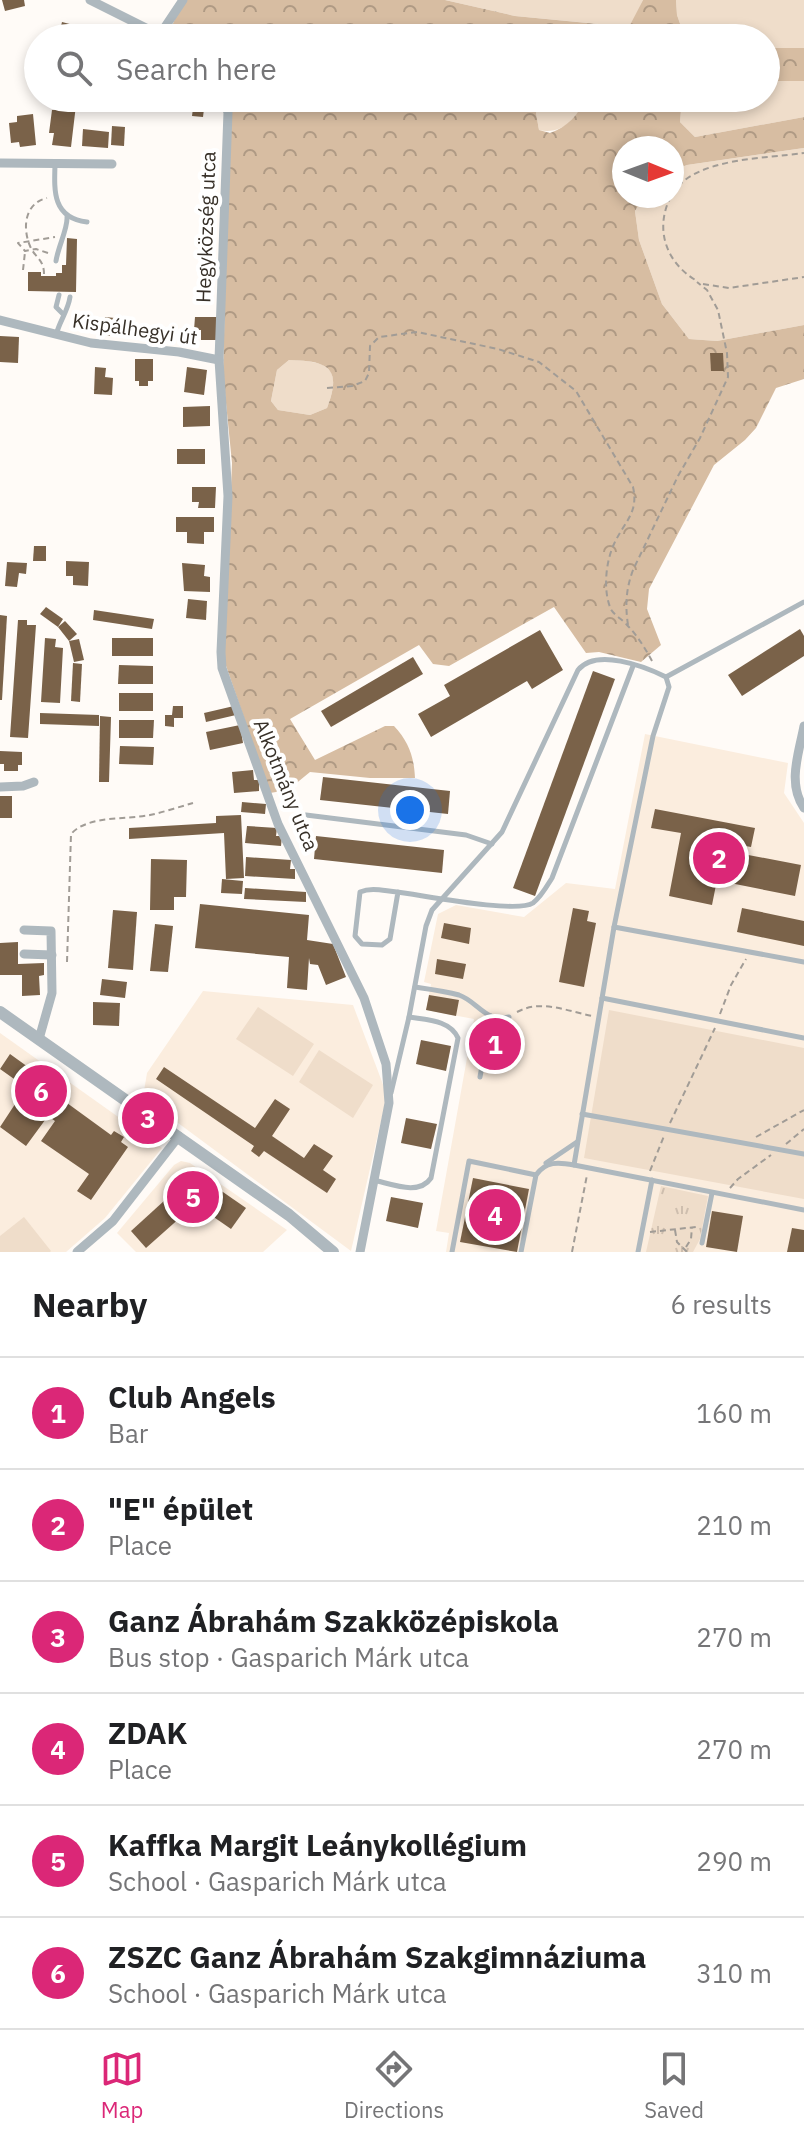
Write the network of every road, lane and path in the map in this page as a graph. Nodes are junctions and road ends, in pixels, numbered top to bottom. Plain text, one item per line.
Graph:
1 (90, 0) edge
2 (183, 0) edge
3 (138, 24) edge
4 (170, 24) edge
5 (228, 112) edge
6 (804, 153) edge
7 (0, 163) edge
8 (55, 164) junction
9 (112, 164) dead end
10 (684, 181) edge
11 (57, 197) junction
12 (666, 208) edge
13 (66, 216) junction
14 (87, 222) dead end
15 (60, 239) junction
16 (28, 240) junction
17 (32, 250) junction
18 (25, 251) junction
19 (56, 258) joint
20 (23, 270) dead end
21 (44, 274) dead end
22 (804, 277) edge
23 (697, 282) junction
24 (59, 295) dead end
25 (70, 297) dead end
26 (63, 314) junction
27 (0, 320) edge
28 (56, 335) junction
29 (219, 360) junction
30 (327, 388) dead end
31 (804, 602) edge
32 (628, 626) junction
33 (633, 666) junction
34 (658, 673) junction
35 (666, 677) junction
36 (804, 726) edge
37 (34, 782) dead end
38 (0, 787) edge
39 (193, 803) dead end
40 (804, 808) edge
41 (306, 815) dead end
42 (492, 844) junction
43 (398, 892) junction
44 (440, 898) junction
45 (614, 927) junction
46 (24, 930) dead end
47 (24, 954) dead end
48 (52, 955) junction
49 (746, 960) dead end
50 (67, 962) dead end
51 (804, 962) edge
52 (415, 987) junction
53 (602, 998) junction
54 (721, 1007) dead end
55 (0, 1012) edge
56 (491, 1016) junction
57 (409, 1017) junction
58 (509, 1017) joint
59 (599, 1017) junction
60 (718, 1022) junction
61 (804, 1038) edge
62 (39, 1039) junction
63 (480, 1077) dead end
64 (389, 1103) junction
65 (804, 1110) edge
66 (582, 1114) junction
67 (668, 1129) junction
68 (804, 1129) edge
69 (179, 1136) junction
70 (578, 1142) junction
71 (746, 1143) junction
72 (779, 1149) junction
73 (804, 1154) edge
74 (574, 1165) junction
75 (542, 1166) junction
76 (588, 1168) junction
77 (536, 1175) junction
78 (373, 1180) junction
79 (649, 1180) junction
80 (712, 1193) junction
81 (724, 1195) junction
82 (804, 1210) edge
83 (705, 1225) junction
84 (692, 1227) junction
85 (675, 1230) junction
86 (641, 1233) junction
87 (702, 1243) dead end
88 (686, 1250) edge
89 (77, 1252) edge
90 (333, 1252) edge
91 (360, 1252) edge
92 (452, 1252) edge
93 (521, 1252) edge
94 (572, 1252) edge
95 (638, 1252) edge

1 - 3 street
2 - 4 street
5 - 29 street, Hegyközség utca
6 - 10 path
7 - 8 street
8 - 9 street
8 - 11 lane
11 - 13 lane
11 - 16 path
12 - 23 path
13 - 14 lane
13 - 15 lane
15 - 16 path
15 - 19 lane
16 - 17 path
16 - 18 path
17 - 18 path
17 - 19 path
17 - 21 path
18 - 20 path
22 - 23 path
23 - 32 path
24 - 26 lane
25 - 26 lane
26 - 28 lane
27 - 28 street, Kispálhegyi út
28 - 29 street, Kispálhegyi út
29 - 64 street, Alkotmány utca
30 - 32 path
31 - 35 lane
32 - 34 path
33 - 34 lane
33 - 42 lane
33 - 44 lane
34 - 35 lane
35 - 45 lane
36 - 40 street
37 - 38 street
39 - 50 path
41 - 42 lane
42 - 44 lane
43 - 43 lane
43 - 44 lane
44 - 52 lane
45 - 51 lane
45 - 53 lane
46 - 48 street
47 - 48 street
48 - 62 street
49 - 54 path
52 - 56 lane
52 - 57 lane
53 - 59 lane
53 - 60 lane
55 - 62 street
56 - 58 lane
56 - 63 lane
57 - 64 lane
57 - 78 lane
58 - 59 path
59 - 66 lane
60 - 61 lane
60 - 67 path
62 - 69 street
64 - 78 street, Alkotmány utca
65 - 71 path
66 - 67 lane
66 - 70 lane
67 - 71 lane
67 - 79 path
68 - 72 path
69 - 89 street
69 - 90 street
70 - 74 lane
70 - 75 lane
71 - 72 lane
72 - 73 lane
72 - 81 path
74 - 75 lane
74 - 76 lane
75 - 77 lane
76 - 79 lane
76 - 94 path
77 - 92 lane
77 - 93 lane
78 - 91 street, Alkotmány utca
79 - 80 lane
79 - 86 lane
80 - 81 lane
80 - 83 lane
81 - 82 lane
83 - 84 path
83 - 87 lane
84 - 85 path
84 - 88 path
85 - 86 path
85 - 88 path
86 - 95 lane

